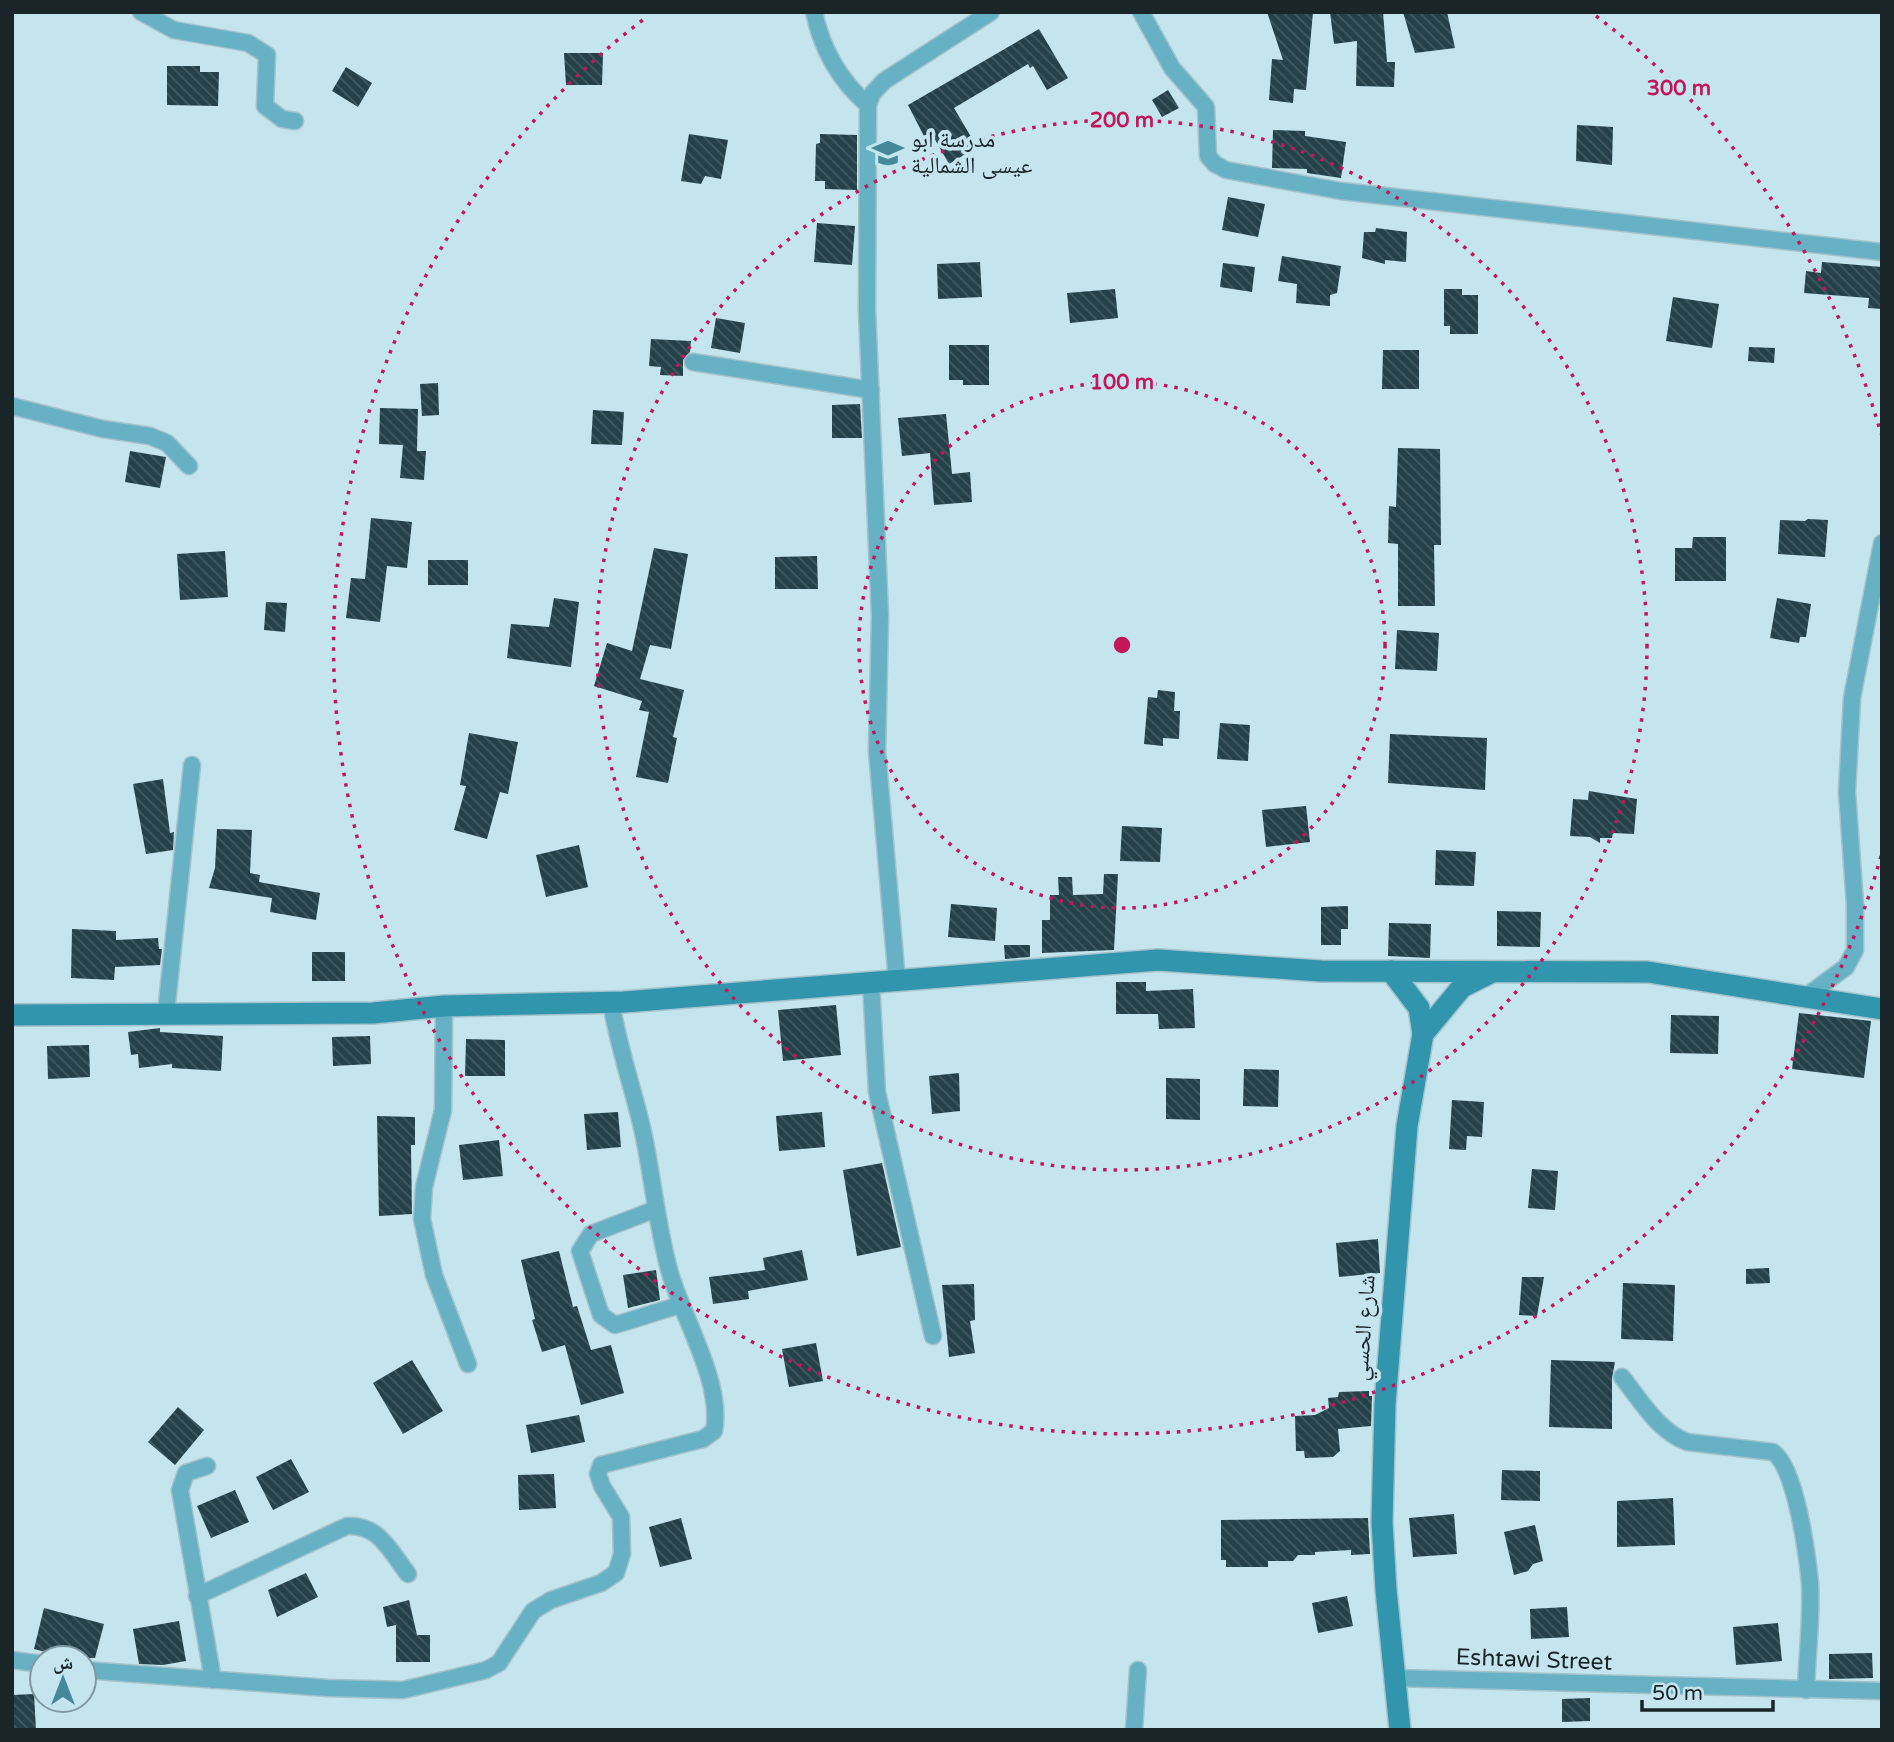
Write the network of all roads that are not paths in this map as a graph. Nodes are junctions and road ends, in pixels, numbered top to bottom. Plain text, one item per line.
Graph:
1 (141, 12) edge
2 (814, 12) edge
3 (991, 12) edge
4 (1141, 12) edge
5 (868, 105) junction
6 (295, 121) dead end
7 (1882, 252) edge
8 (693, 362) dead end
9 (871, 390) junction
10 (12, 406) edge
11 (189, 466) dead end
12 (1882, 543) edge
13 (192, 765) dead end
14 (1498, 970) junction
15 (1391, 971) junction
16 (897, 981) junction
17 (871, 983) junction
18 (1808, 995) junction
19 (611, 1002) junction
20 (443, 1006) junction
21 (1882, 1009) edge
22 (166, 1013) junction
23 (12, 1015) edge
24 (1423, 1034) junction
25 (656, 1209) junction
26 (680, 1305) junction
27 (933, 1336) dead end
28 (468, 1364) dead end
29 (1622, 1377) dead end
30 (207, 1466) dead end
31 (408, 1574) dead end
32 (197, 1596) junction
33 (1138, 1670) dead end
34 (98, 1671) edge
35 (1394, 1678) junction
36 (213, 1680) junction
37 (1806, 1690) junction
38 (1882, 1691) edge
39 (1134, 1730) edge
40 (1400, 1730) edge

1 - 6 street
2 - 5 street
3 - 5 street
4 - 7 street
5 - 9 street
8 - 9 street
9 - 16 street
10 - 11 street
12 - 18 street
13 - 22 street
14 - 15 street
14 - 18 street
14 - 24 street
15 - 16 street
15 - 24 street
16 - 17 street
17 - 19 street
17 - 27 street
18 - 21 street
19 - 20 street
19 - 25 street
20 - 22 street
20 - 28 street
22 - 23 street
24 - 35 street, شارع الحسي
25 - 26 street
25 - 26 street
26 - 36 street
29 - 37 street
30 - 32 street
31 - 32 street
32 - 36 street
33 - 39 street
34 - 36 street
35 - 37 street, Eshtawi Street
35 - 40 street, شارع الحسي
37 - 38 street, Eshtawi Street

